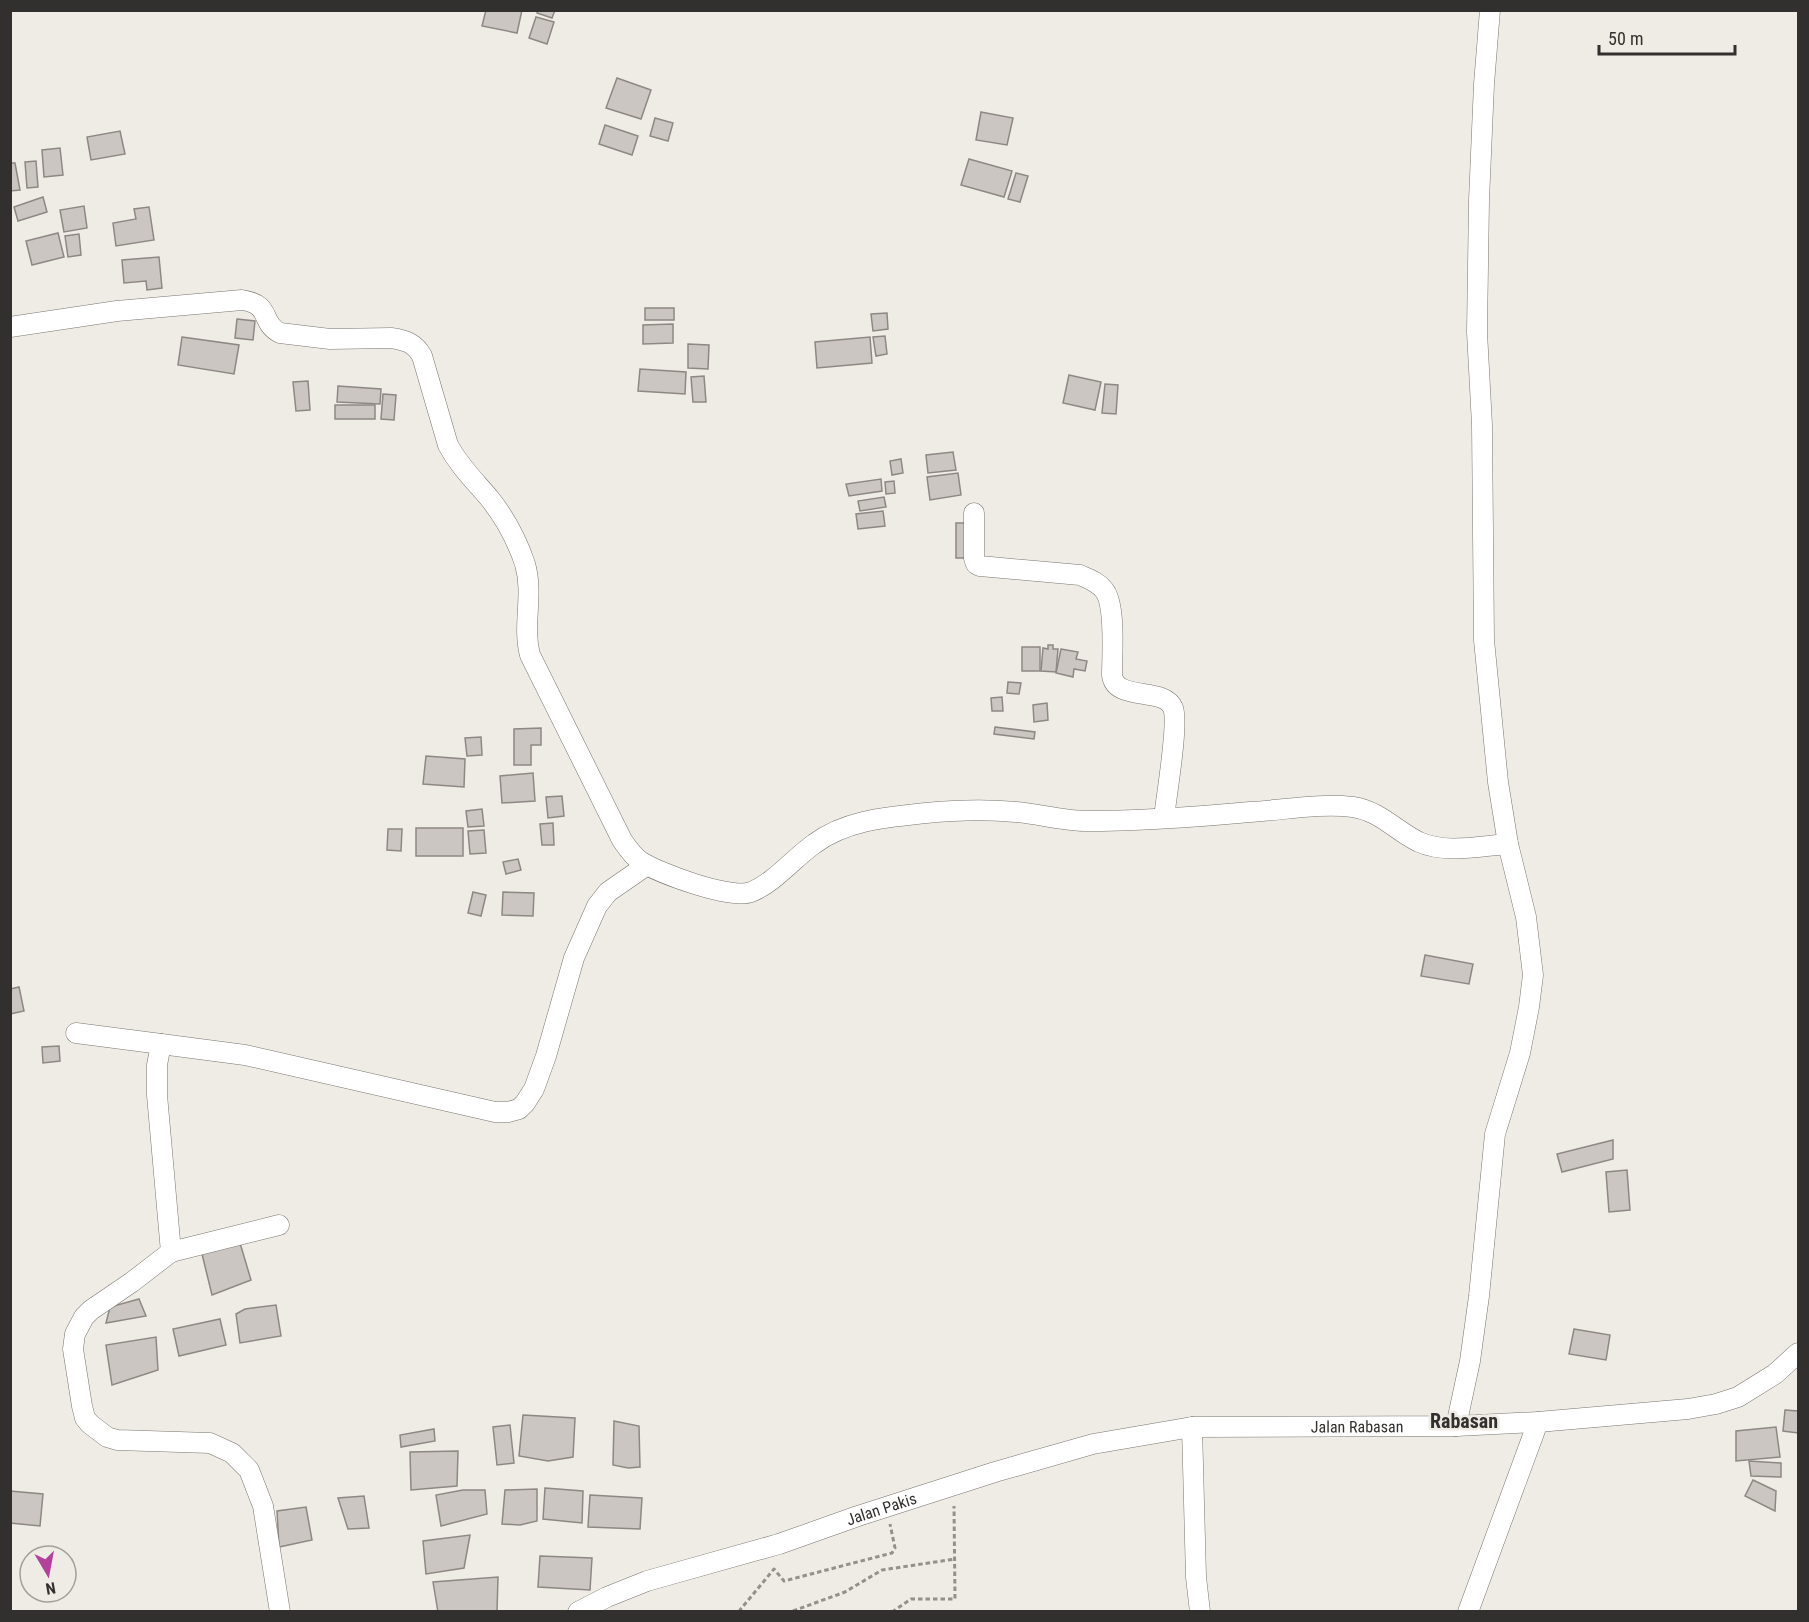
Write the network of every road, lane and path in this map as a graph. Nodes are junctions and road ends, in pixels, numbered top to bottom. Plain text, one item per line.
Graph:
1 (1490, 10) edge
2 (10, 327) edge
3 (974, 513) dead end
4 (1164, 818) junction
5 (1508, 844) junction
6 (647, 865) junction
7 (76, 1033) dead end
8 (160, 1044) junction
9 (279, 1226) dead end
10 (171, 1252) junction
11 (1798, 1353) edge
12 (1538, 1422) junction
13 (1192, 1426) junction
14 (1456, 1426) junction
15 (954, 1486) junction
16 (886, 1507) junction
17 (955, 1559) junction
18 (280, 1611) edge
19 (578, 1611) edge
20 (741, 1611) edge
21 (792, 1611) edge
22 (892, 1611) edge
23 (1200, 1611) edge
24 (1468, 1611) edge

1 - 5 street
2 - 6 street
3 - 4 street
4 - 5 street
4 - 6 street
5 - 14 street
6 - 8 street
7 - 8 street
8 - 10 street
9 - 10 street
10 - 18 street
11 - 12 street, Jalan Rabasan
12 - 14 street, Jalan Rabasan
12 - 24 street
13 - 14 street, Jalan Rabasan
13 - 15 street, Jalan Pakis
13 - 23 street
15 - 16 street, Jalan Pakis
15 - 17 path
16 - 19 street, Jalan Pakis
16 - 20 path
17 - 21 path
17 - 22 path

